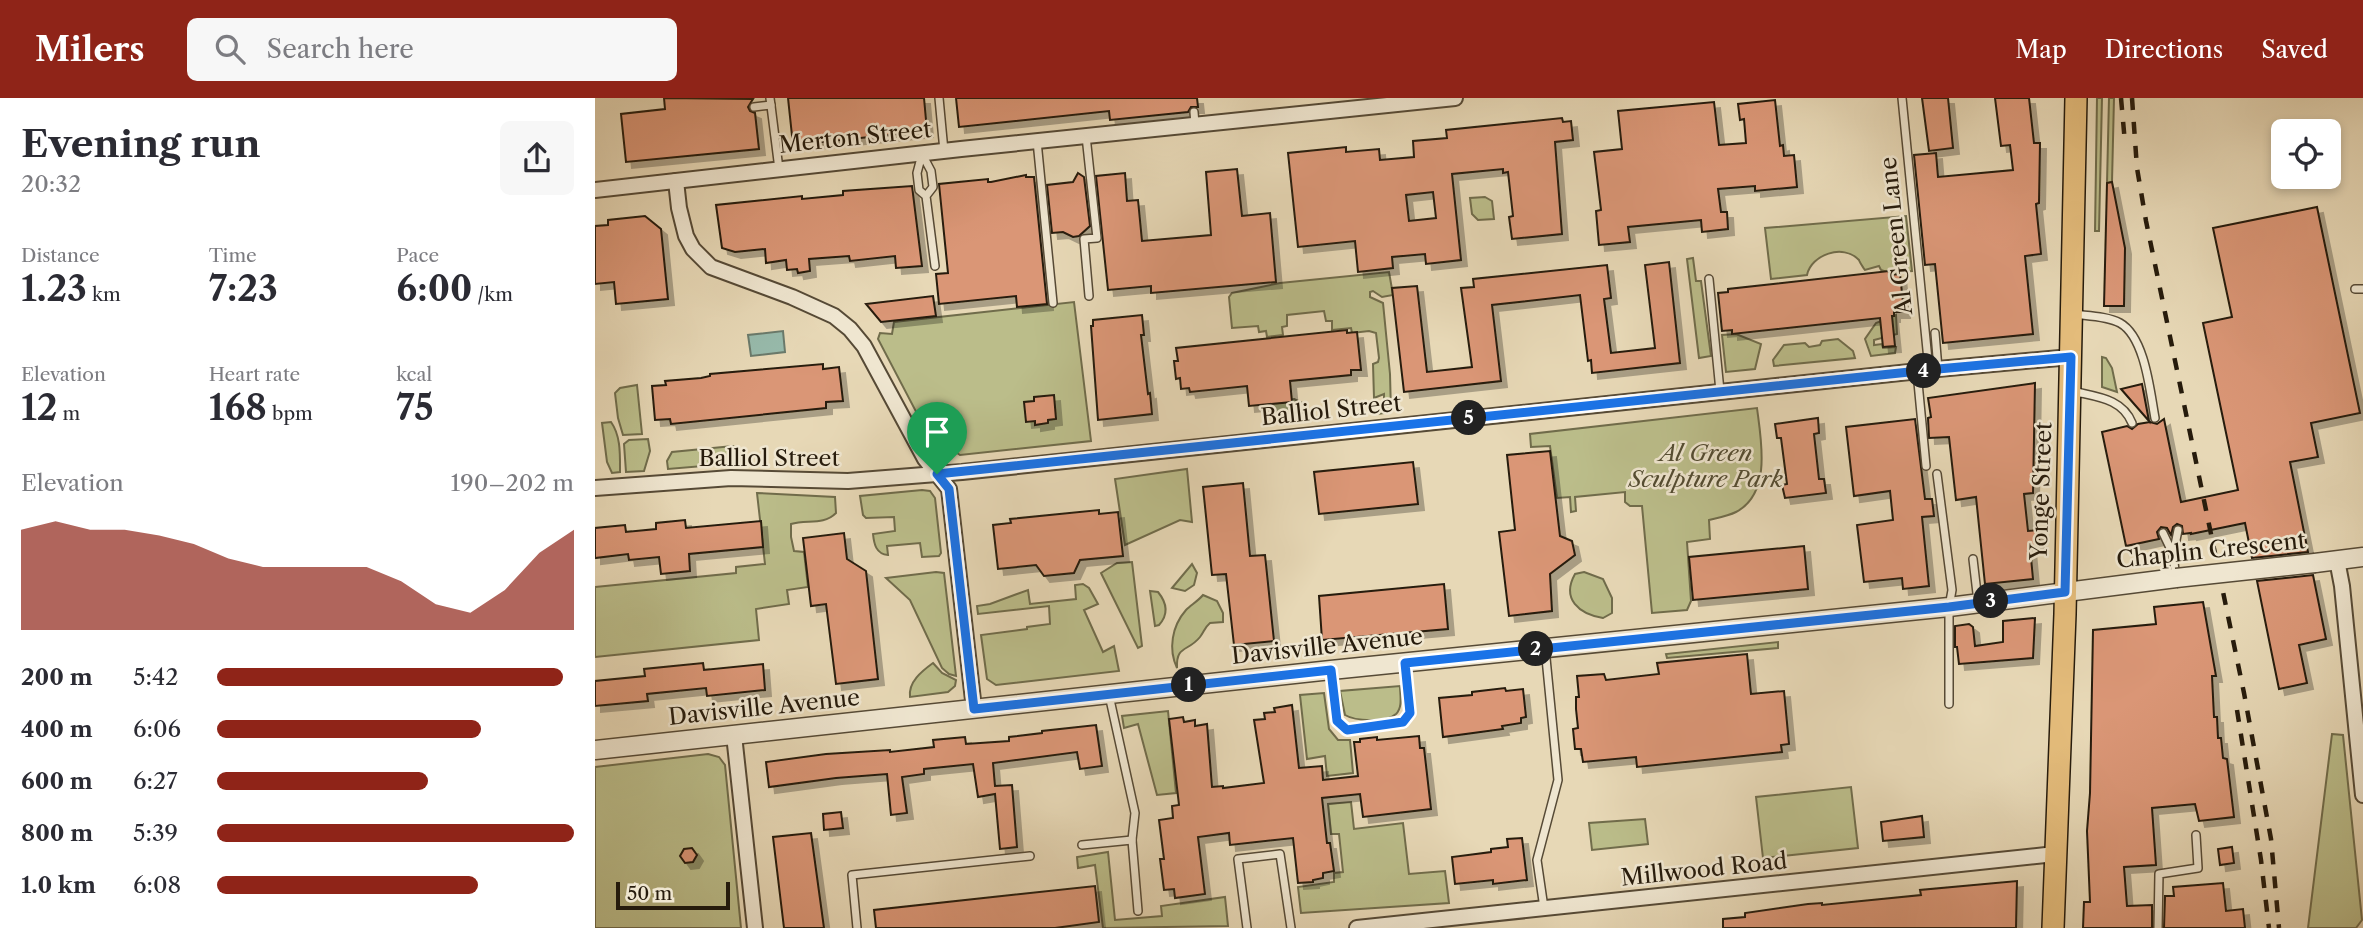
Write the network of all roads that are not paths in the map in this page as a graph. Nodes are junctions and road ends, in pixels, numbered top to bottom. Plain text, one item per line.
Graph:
1 (939, 98) edge
2 (1455, 98) edge
3 (1902, 98) edge
4 (2076, 98) edge
5 (771, 101) edge
6 (754, 107) dead end
7 (1086, 136) junction
8 (1037, 141) junction
9 (944, 151) junction
10 (922, 153) junction
11 (779, 169) junction
12 (677, 181) junction
13 (595, 190) edge
14 (926, 196) junction
15 (935, 266) dead end
16 (1709, 279) dead end
17 (1089, 296) dead end
18 (1053, 303) dead end
19 (2072, 314) junction
20 (1935, 333) dead end
21 (2071, 357) junction
22 (1928, 370) junction
23 (2070, 390) junction
24 (1720, 392) junction
25 (2155, 418) dead end
26 (2132, 423) dead end
27 (1926, 466) dead end
28 (937, 474) junction
29 (1937, 474) dead end
30 (595, 488) edge
31 (2178, 530) dead end
32 (2163, 533) dead end
33 (2173, 555) junction
34 (2363, 557) edge
35 (1973, 559) dead end
36 (2337, 560) junction
37 (2176, 579) junction
38 (2065, 592) junction
39 (1978, 603) junction
40 (1949, 607) junction
41 (1545, 648) junction
42 (1405, 663) junction
43 (1331, 670) junction
44 (1108, 694) junction
45 (1949, 704) dead end
46 (974, 709) junction
47 (734, 735) junction
48 (595, 750) edge
49 (2363, 795) edge
50 (2196, 835) dead end
51 (1132, 840) junction
52 (1082, 845) dead end
53 (2055, 854) junction
54 (1030, 856) dead end
55 (1544, 909) junction
56 (1138, 912) dead end
57 (1397, 926) edge
58 (755, 928) edge
59 (857, 928) edge
60 (1247, 928) edge
61 (1291, 928) edge
62 (1357, 928) edge
63 (2053, 928) edge
64 (2158, 928) edge

1 - 9 lane
2 - 7 street, Merton Street
3 - 22 lane, Al Green Lane
4 - 19 main road, Yonge Street
5 - 6 lane
5 - 11 lane
7 - 8 street, Merton Street
7 - 17 lane
8 - 9 street, Merton Street
8 - 18 lane
9 - 10 street, Merton Street
10 - 11 street, Merton Street
10 - 14 lane
10 - 14 lane
11 - 12 street, Merton Street
12 - 13 street, Merton Street
12 - 28 street
14 - 15 lane
16 - 24 lane
19 - 21 main road, Yonge Street
19 - 25 lane
20 - 22 lane
21 - 22 street, Balliol Street
21 - 23 main road, Yonge Street
22 - 24 street, Balliol Street
22 - 27 lane
23 - 26 lane
23 - 38 main road, Yonge Street
24 - 28 street, Balliol Street
28 - 30 street, Balliol Street
28 - 46 street
29 - 40 lane
31 - 33 lane
32 - 33 lane
33 - 37 lane
34 - 36 street, Chaplin Crescent
35 - 39 lane
36 - 37 street, Chaplin Crescent, bridge
36 - 49 street
37 - 38 street, Chaplin Crescent
38 - 39 street, Davisville Avenue
38 - 53 main road, Yonge Street
39 - 40 street, Davisville Avenue
40 - 41 street, Davisville Avenue
40 - 45 lane
41 - 42 street, Davisville Avenue
41 - 55 lane
42 - 43 street, Davisville Avenue
42 - 43 lane
43 - 44 street, Davisville Avenue
44 - 46 street, Davisville Avenue
44 - 51 lane
46 - 47 street, Davisville Avenue
47 - 48 street, Davisville Avenue
47 - 58 street
50 - 64 lane
51 - 52 lane
51 - 56 lane
53 - 55 street, Millwood Road
53 - 63 main road, Yonge Street
54 - 59 lane
55 - 57 street, Millwood Road
57 - 62 street, Millwood Road
60 - 61 lane

